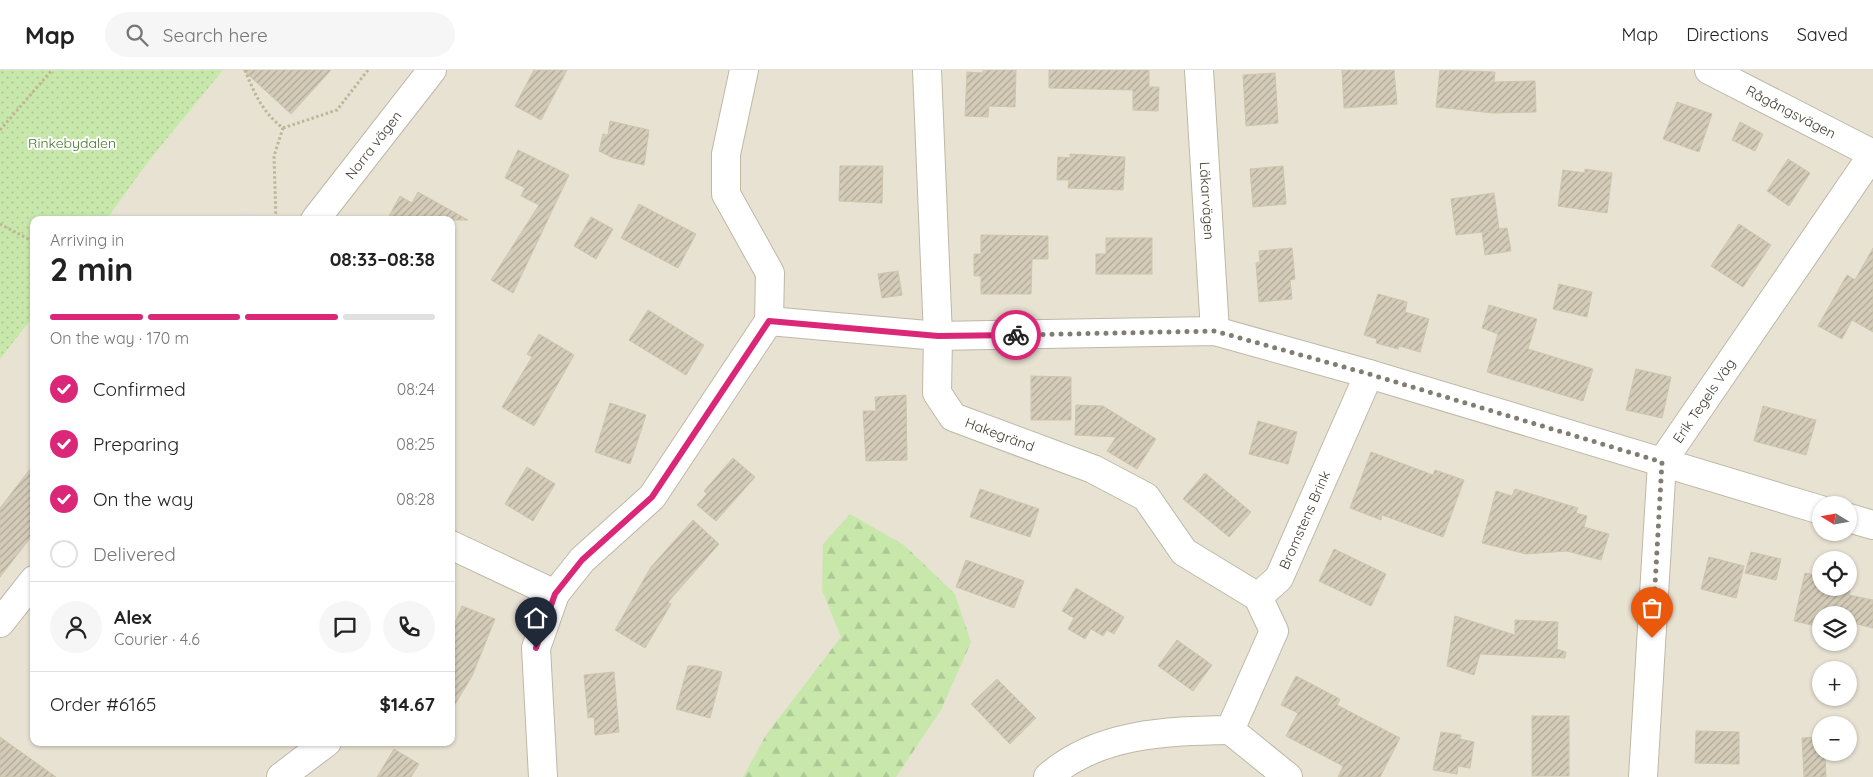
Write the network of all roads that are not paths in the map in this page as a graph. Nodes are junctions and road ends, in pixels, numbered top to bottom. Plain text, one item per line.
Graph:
1 (432, 70) edge
2 (744, 70) edge
3 (927, 70) edge
4 (1200, 70) edge
5 (1709, 70) edge
6 (1873, 154) edge
7 (318, 216) edge
8 (769, 321) junction
9 (1215, 331) junction
10 (938, 336) junction
11 (1369, 374) junction
12 (1662, 462) junction
13 (1812, 507) edge
14 (1858, 521) edge
15 (1873, 525) edge
16 (455, 547) edge
17 (30, 585) edge
18 (555, 594) junction
19 (1258, 597) junction
20 (0, 623) edge
21 (1230, 730) junction
22 (322, 746) edge
23 (281, 777) edge
24 (543, 777) edge
25 (1048, 777) edge
26 (1288, 777) edge
27 (1644, 777) edge

1 - 7 street, Norra vägen
2 - 8 street
3 - 10 street, Hakegränd
4 - 9 street, Läkarvägen
5 - 6 street, Rågångsvägen
6 - 12 street, Erik Tegels Väg
8 - 10 street
8 - 18 street
9 - 10 street
9 - 11 street
10 - 19 street, Hakegränd
11 - 12 street
11 - 19 street, Bromstens Brink
12 - 13 street
12 - 27 street
14 - 15 street
16 - 18 street
17 - 20 street
18 - 24 street
19 - 21 street
21 - 25 street
21 - 26 street
22 - 23 street

